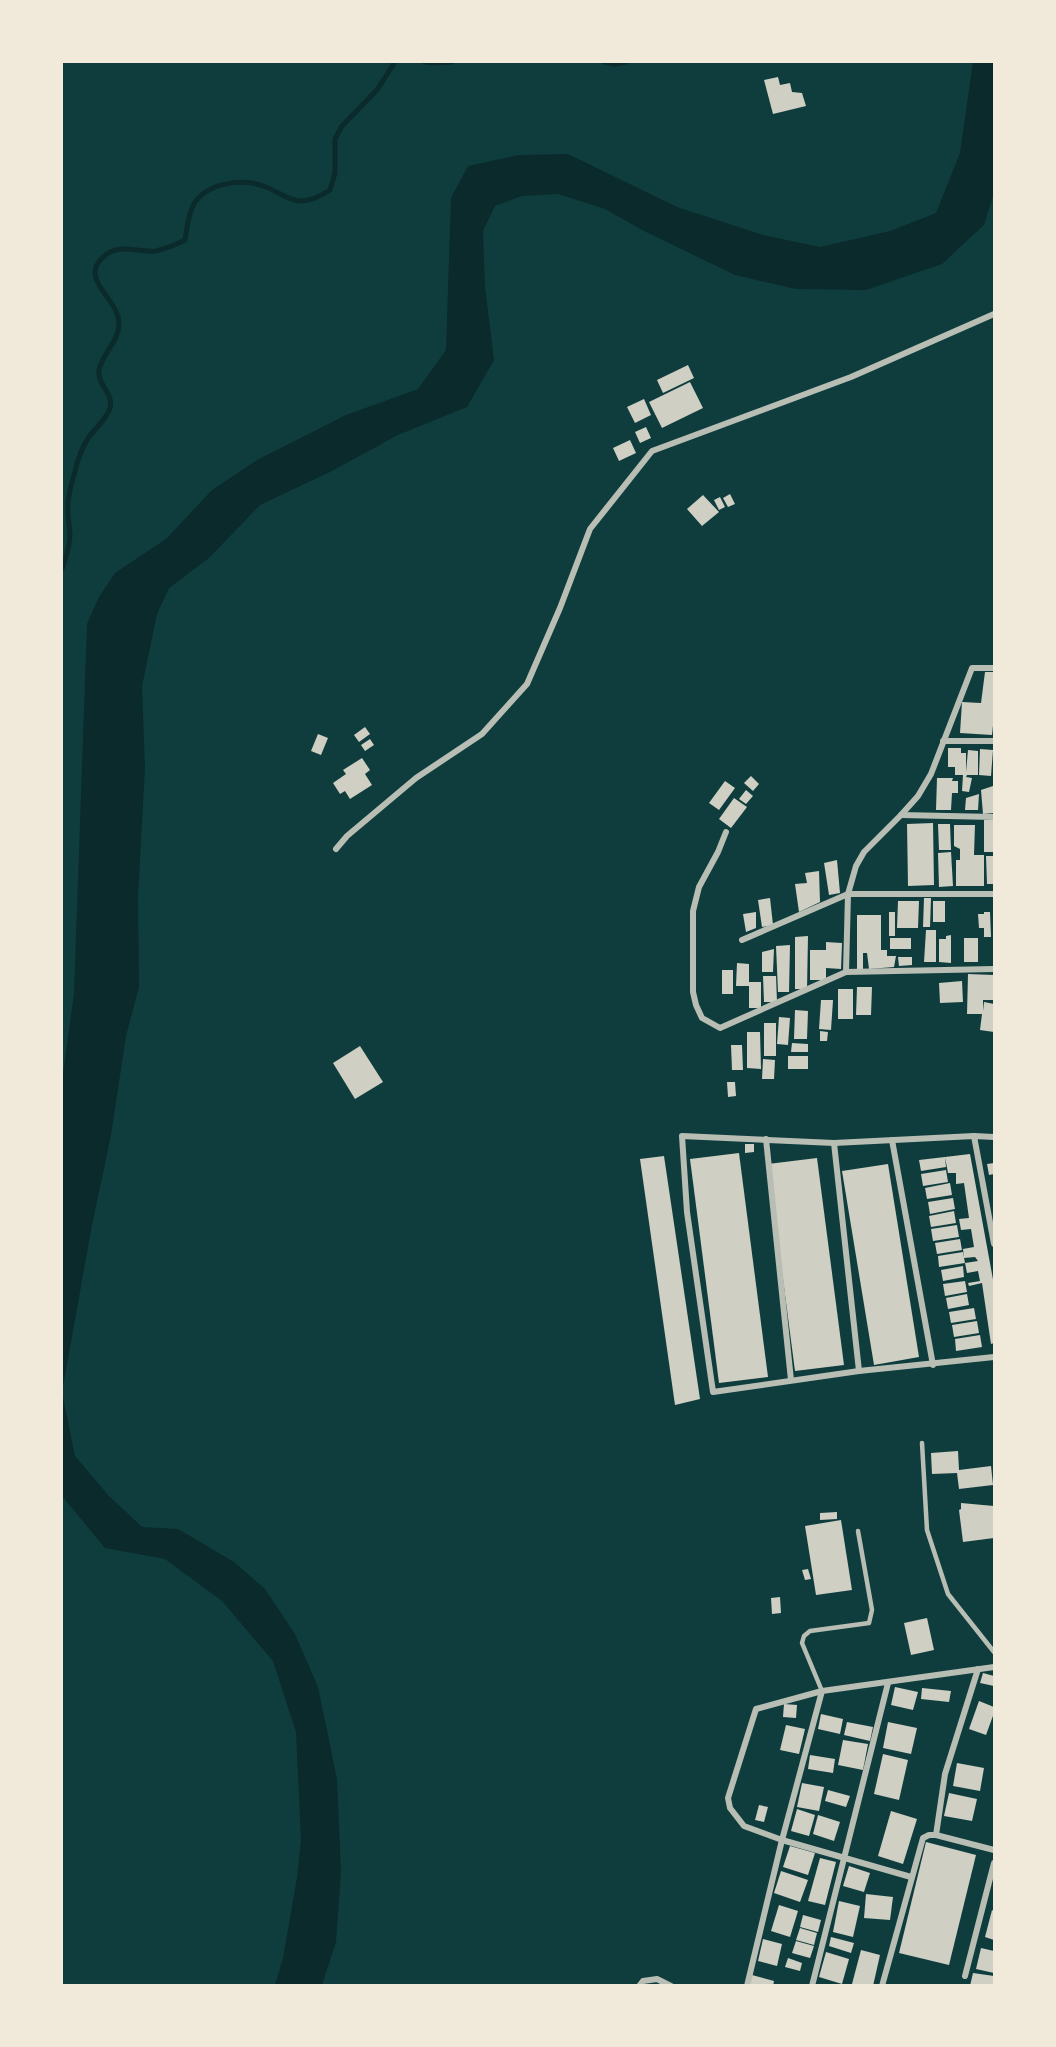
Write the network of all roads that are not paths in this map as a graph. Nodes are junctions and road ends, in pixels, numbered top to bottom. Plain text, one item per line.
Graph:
1 (994, 314) edge
2 (994, 668) edge
3 (943, 741) junction
4 (994, 741) edge
5 (902, 815) junction
6 (994, 817) edge
7 (726, 832) dead end
8 (336, 849) dead end
9 (848, 894) junction
10 (994, 894) edge
11 (742, 940) dead end
12 (994, 969) edge
13 (846, 972) junction
14 (974, 1136) junction
15 (994, 1137) edge
16 (766, 1139) junction
17 (892, 1140) junction
18 (834, 1143) junction
19 (994, 1244) edge
20 (994, 1357) edge
21 (933, 1365) junction
22 (859, 1371) junction
23 (791, 1380) junction
24 (922, 1443) dead end
25 (858, 1531) dead end
26 (994, 1652) edge
27 (994, 1666) edge
28 (978, 1669) junction
29 (888, 1683) junction
30 (822, 1691) junction
31 (936, 1835) junction
32 (782, 1840) junction
33 (994, 1850) edge
34 (844, 1859) junction
35 (994, 1863) edge
36 (911, 1877) junction
37 (965, 1976) dead end
38 (641, 1983) edge
39 (671, 1986) edge
40 (747, 1986) edge
41 (812, 1986) edge
42 (882, 1986) edge

1 - 8 street
2 - 3 street
3 - 4 street
3 - 5 street
5 - 6 street
5 - 9 street
7 - 13 street
9 - 10 street
9 - 11 street
9 - 13 street
12 - 13 street
14 - 15 street
14 - 17 street
14 - 19 street
16 - 18 street
16 - 23 street
16 - 23 street
17 - 18 street
17 - 21 street
18 - 22 street
20 - 21 street
21 - 22 street
22 - 23 street
24 - 26 lane
25 - 30 lane
27 - 28 street
28 - 29 street
28 - 31 street
29 - 30 street
29 - 34 street
30 - 32 street
30 - 32 street
31 - 33 street
31 - 36 street
32 - 34 street
32 - 40 street
34 - 36 street
34 - 41 street
35 - 37 street
36 - 42 street
38 - 39 street

